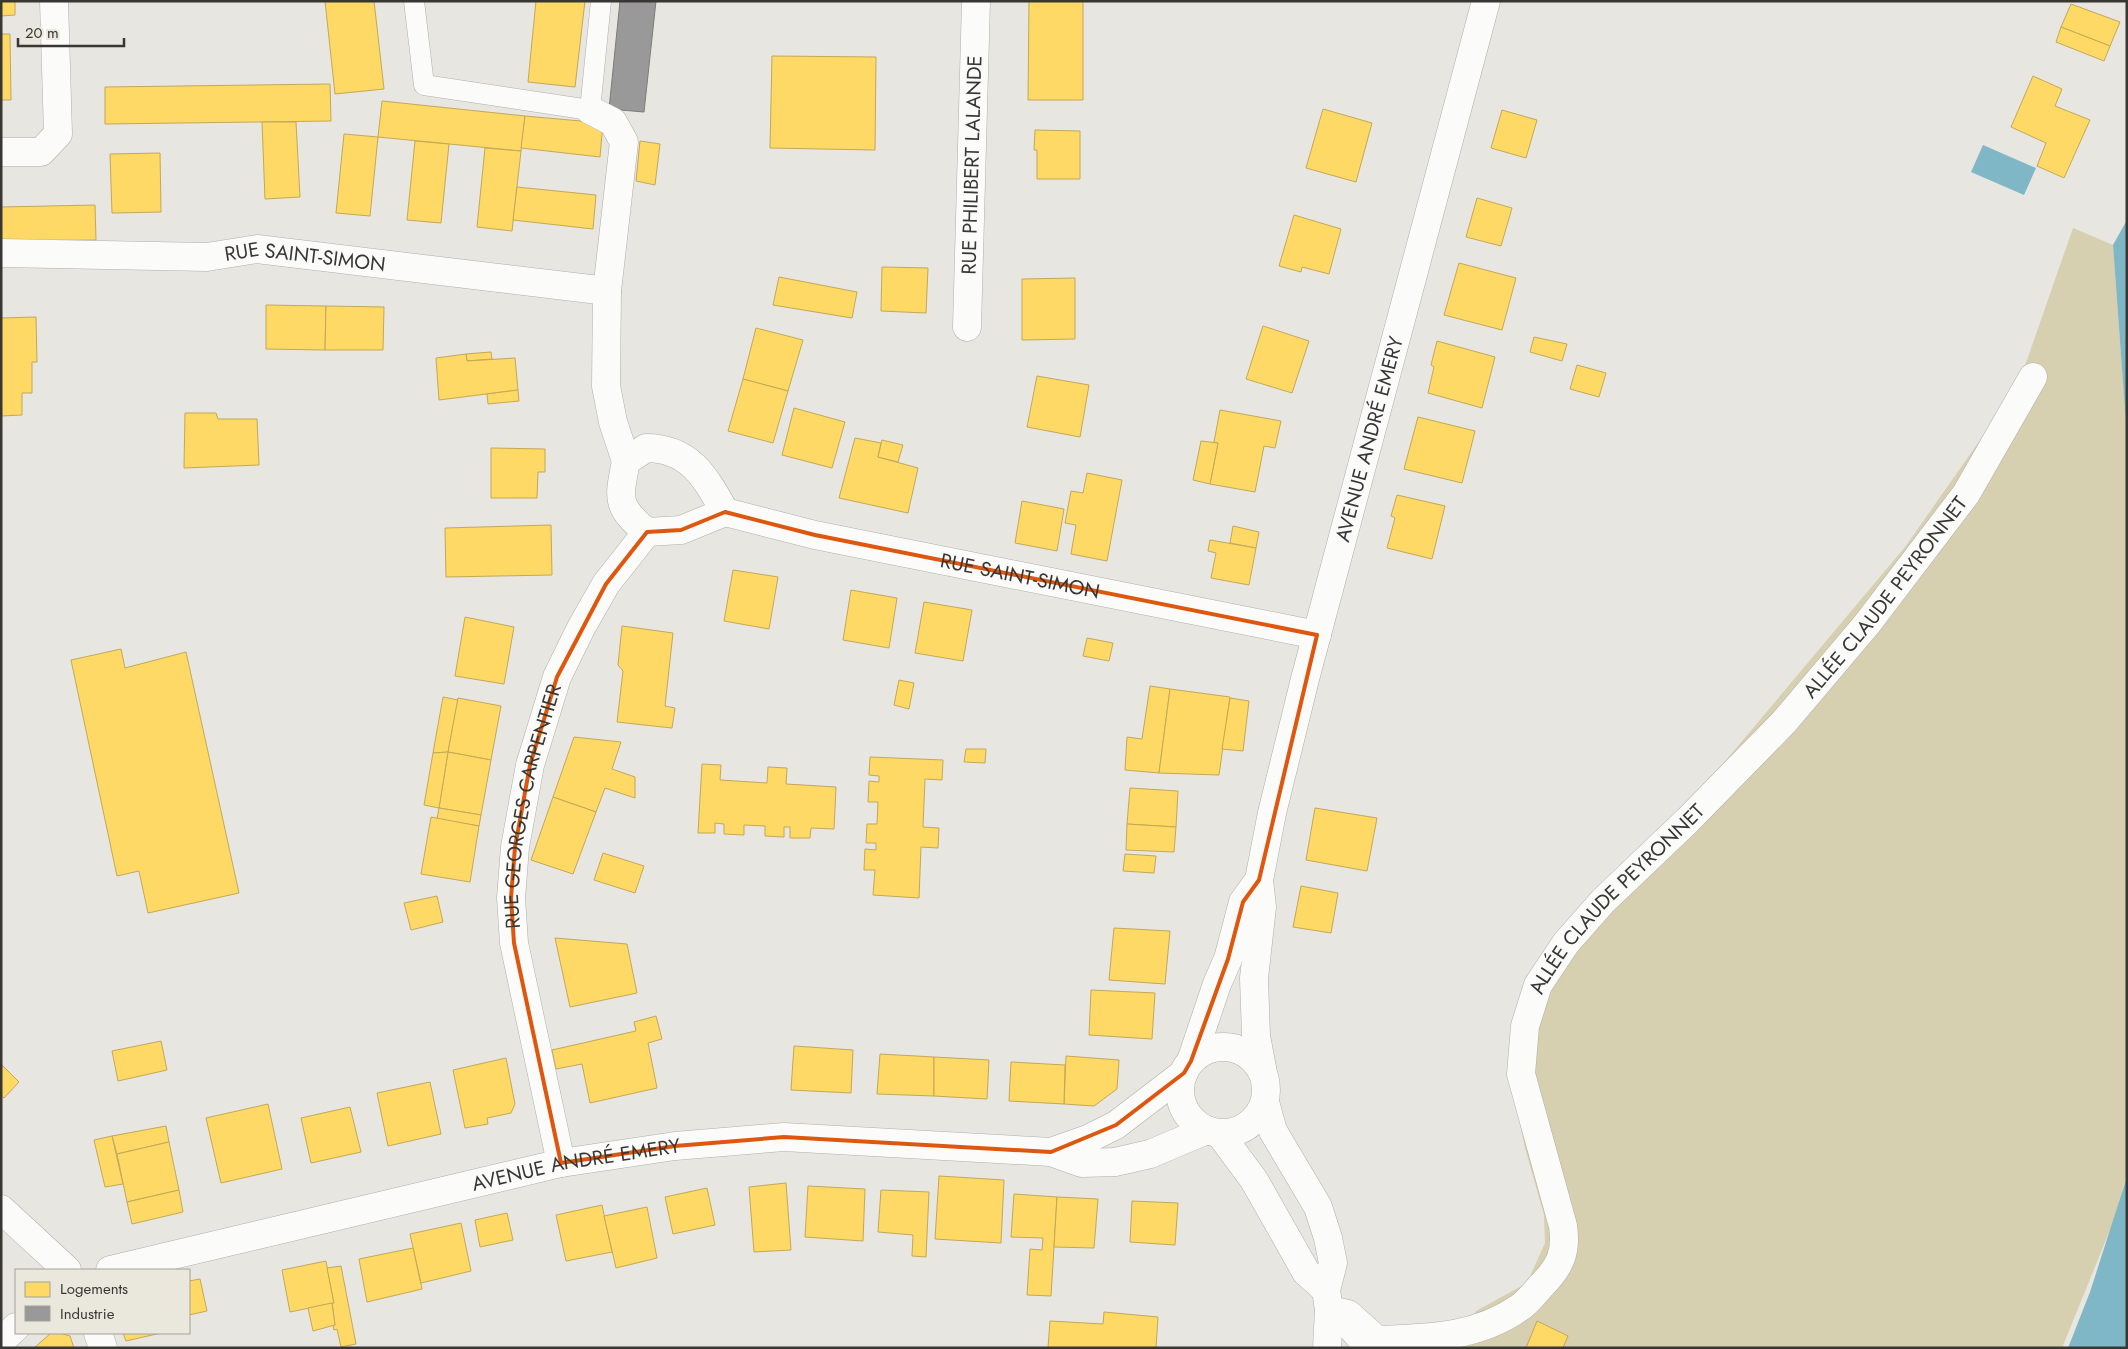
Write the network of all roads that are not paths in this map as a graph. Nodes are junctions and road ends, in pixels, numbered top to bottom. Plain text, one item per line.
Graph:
1 (54, 1) edge
2 (414, 1) edge
3 (602, 1) edge
4 (976, 1) edge
5 (1486, 1) edge
6 (590, 110) junction
7 (1, 152) edge
8 (1, 253) edge
9 (607, 292) junction
10 (968, 327) dead end
11 (2033, 377) dead end
12 (626, 461) junction
13 (725, 512) junction
14 (647, 532) junction
15 (1317, 635) junction
16 (1259, 880) junction
17 (1188, 1067) junction
18 (1262, 1073) junction
19 (1265, 1102) junction
20 (1213, 1132) junction
21 (1051, 1152) junction
22 (561, 1163) junction
23 (1, 1209) edge
24 (66, 1269) edge
25 (114, 1269) edge
26 (1328, 1300) junction
27 (15, 1328) edge
28 (98, 1334) edge
29 (1, 1340) edge
30 (103, 1348) edge
31 (1327, 1348) edge
32 (1364, 1348) edge

1 - 7 street
2 - 6 lane
3 - 6 lane
4 - 10 street, RUE PHILIBERT LALANDE
5 - 15 street, AVENUE ANDRÉ EMERY
6 - 9 street
8 - 9 street, RUE SAINT-SIMON
9 - 12 street
11 - 26 street, ALLÉE CLAUDE PEYRONNET
12 - 13 street
12 - 14 street
13 - 14 street
13 - 15 street, RUE SAINT-SIMON
14 - 22 street, RUE GEORGES CARPENTIER
15 - 16 street, AVENUE ANDRÉ EMERY
16 - 17 street, AVENUE ANDRÉ EMERY
16 - 18 street, AVENUE ANDRÉ EMERY
17 - 18 street
17 - 20 street
17 - 21 street, AVENUE ANDRÉ EMERY
18 - 19 street
19 - 20 street
19 - 26 street
20 - 21 street, AVENUE ANDRÉ EMERY
20 - 26 street
21 - 22 street, AVENUE ANDRÉ EMERY
22 - 25 street, AVENUE ANDRÉ EMERY
23 - 24 street
26 - 31 street
26 - 32 lane
27 - 29 street
28 - 30 street

